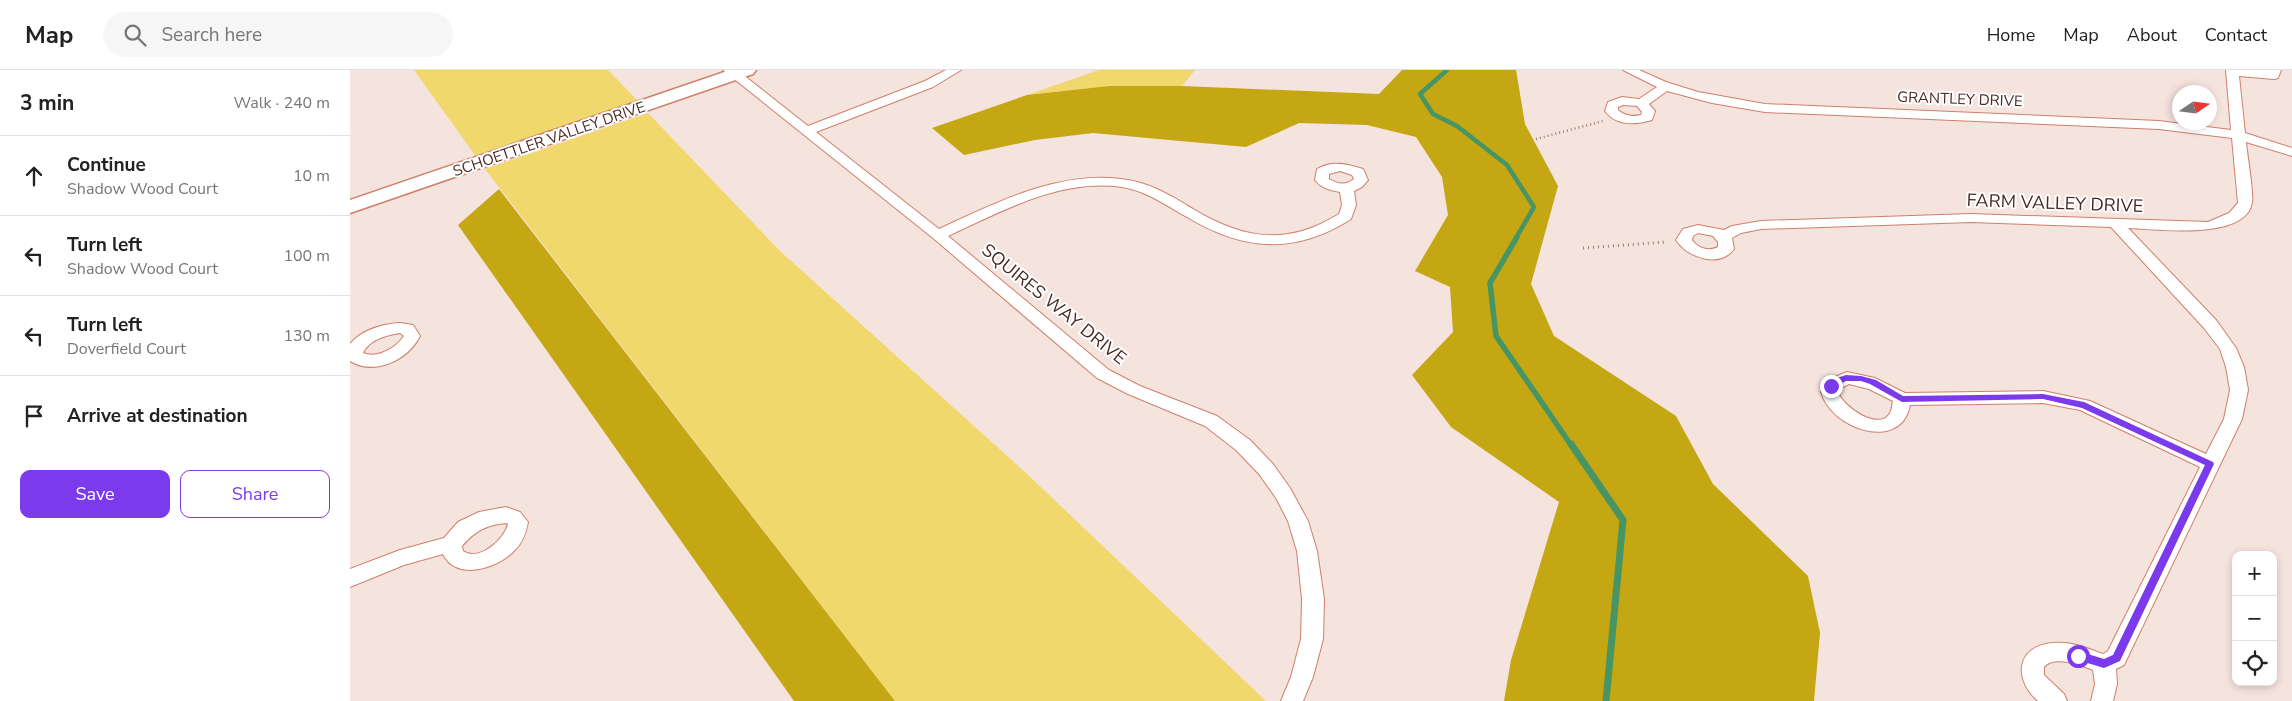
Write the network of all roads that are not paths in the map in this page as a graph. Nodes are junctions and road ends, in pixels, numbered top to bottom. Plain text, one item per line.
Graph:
1 (955, 70) edge
2 (1629, 70) edge
3 (2275, 70) edge
4 (2232, 71) edge
5 (737, 72) edge
6 (1665, 88) junction
7 (1641, 103) dead end
8 (807, 131) junction
9 (2238, 135) junction
10 (2292, 152) edge
11 (1346, 188) dead end
12 (350, 207) edge
13 (2117, 225) junction
14 (938, 235) junction
15 (1723, 237) dead end
16 (1902, 399) dead end
17 (2210, 464) junction
18 (452, 544) dead end
19 (350, 578) edge
20 (2104, 664) junction
21 (1292, 701) edge
22 (2056, 701) edge
23 (2102, 701) edge

1 - 8 street
2 - 6 street, GRANTLEY DRIVE
3 - 4 street
4 - 9 street, FARM VALLEY DRIVE
5 - 8 street, SQUIRES WAY DRIVE
5 - 12 street, SCHOETTLER VALLEY DRIVE
6 - 7 street
6 - 9 street, GRANTLEY DRIVE
8 - 14 street, SQUIRES WAY DRIVE
9 - 10 street, GRANTLEY DRIVE
9 - 13 street, FARM VALLEY DRIVE
11 - 14 street
13 - 15 street, FARM VALLEY DRIVE
13 - 17 street
14 - 21 street, SQUIRES WAY DRIVE
16 - 17 street
17 - 20 street
18 - 19 street
20 - 22 street
20 - 23 street

